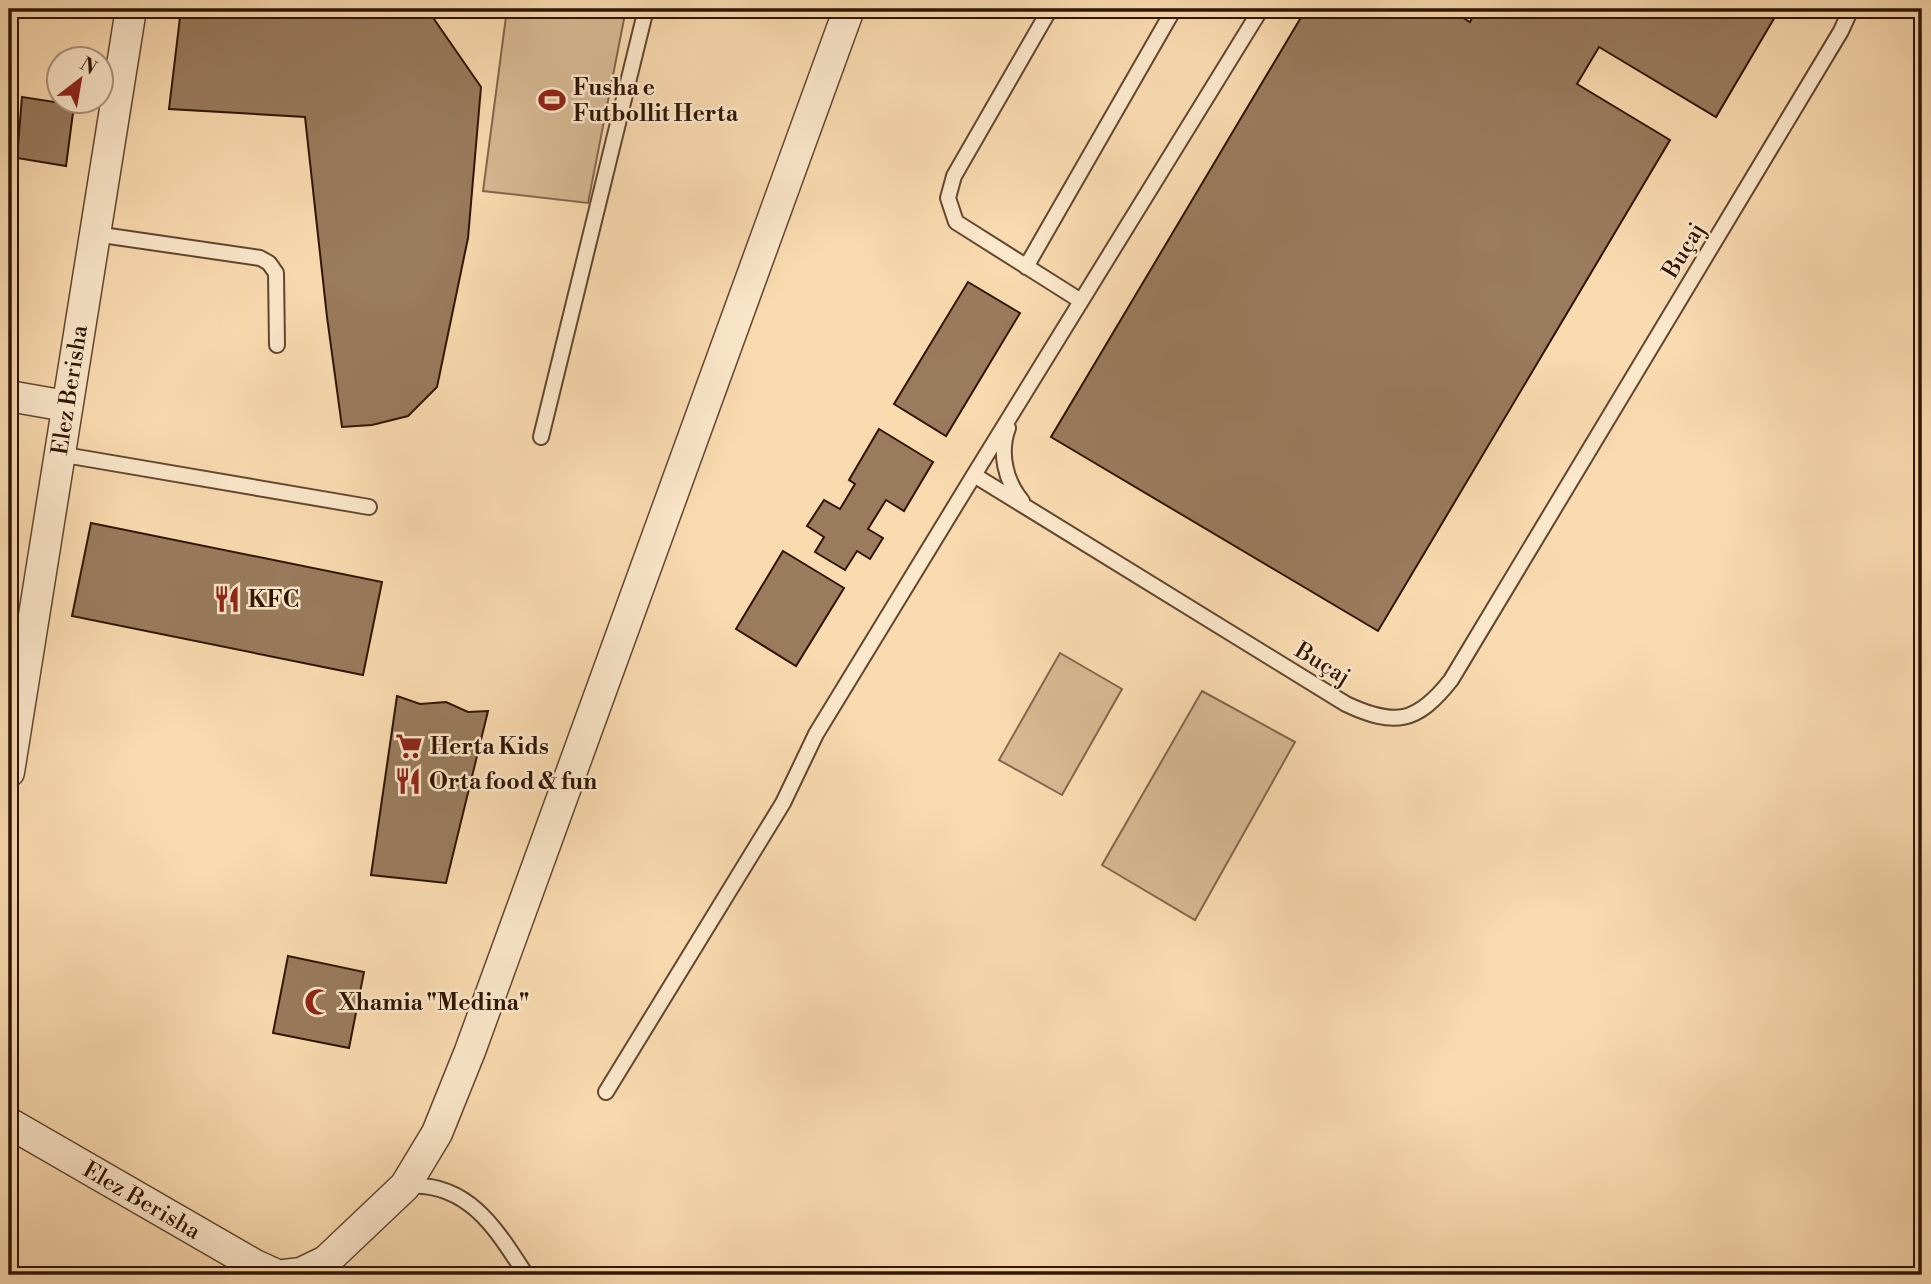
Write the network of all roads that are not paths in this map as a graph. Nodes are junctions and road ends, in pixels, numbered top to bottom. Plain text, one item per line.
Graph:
1 (131, 9) edge
2 (646, 9) edge
3 (849, 9) edge
4 (1050, 9) edge
5 (1174, 9) edge
6 (1261, 9) edge
7 (1851, 9) edge
8 (95, 234) junction
9 (1026, 267) junction
10 (1081, 300) junction
11 (277, 345) dead end
12 (9, 396) edge
13 (66, 405) junction
14 (1014, 410) junction
15 (541, 437) dead end
16 (59, 454) junction
17 (974, 475) junction
18 (369, 508) dead end
19 (1029, 509) junction
20 (9, 772) edge
21 (607, 1091) dead end
22 (9, 1122) edge
23 (405, 1186) junction
24 (277, 1275) edge
25 (284, 1275) edge
26 (526, 1275) edge

1 - 8 street, Elez Berisha
2 - 15 lane
3 - 23 street
4 - 9 lane
5 - 9 lane
6 - 10 lane
7 - 19 lane, Buçaj
8 - 11 lane
8 - 13 street, Elez Berisha
9 - 10 lane
10 - 14 lane
12 - 13 street
13 - 16 street, Elez Berisha
14 - 17 lane
14 - 19 lane
16 - 18 lane
16 - 20 street, Elez Berisha
17 - 19 lane, Buçaj
17 - 21 lane
22 - 24 street, Elez Berisha
23 - 25 street
23 - 26 lane

